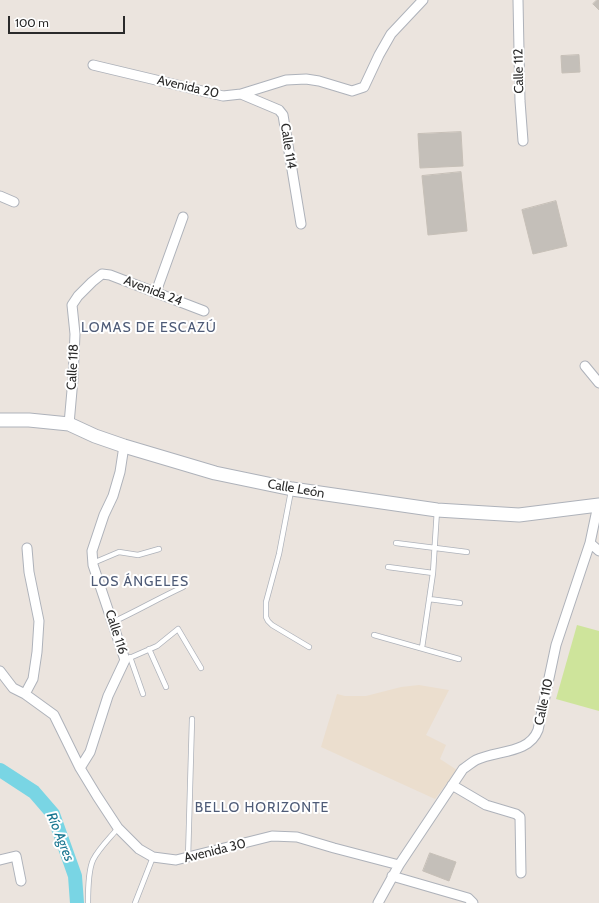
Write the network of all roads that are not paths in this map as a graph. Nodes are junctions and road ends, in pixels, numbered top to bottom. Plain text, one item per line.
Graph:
1 (423, 0) edge
2 (518, 0) edge
3 (93, 65) dead end
4 (241, 94) junction
5 (523, 141) dead end
6 (0, 196) edge
7 (14, 202) dead end
8 (183, 217) dead end
9 (301, 224) dead end
10 (102, 274) joint
11 (156, 292) junction
12 (204, 311) dead end
13 (585, 366) dead end
14 (599, 383) edge
15 (0, 420) edge
16 (69, 424) junction
17 (124, 446) junction
18 (292, 489) junction
19 (598, 505) edge
20 (437, 510) junction
21 (396, 542) dead end
22 (590, 543) junction
23 (27, 548) dead end
24 (434, 548) junction
25 (158, 549) dead end
26 (599, 551) edge
27 (467, 552) dead end
28 (93, 563) junction
29 (388, 568) dead end
30 (433, 573) junction
31 (183, 587) dead end
32 (429, 599) junction
33 (460, 603) dead end
34 (113, 622) junction
35 (374, 635) dead end
36 (309, 647) dead end
37 (422, 648) junction
38 (149, 649) junction
39 (127, 658) junction
40 (458, 659) dead end
41 (201, 668) dead end
42 (0, 670) edge
43 (166, 687) dead end
44 (25, 694) junction
45 (143, 694) dead end
46 (192, 719) dead end
47 (80, 768) junction
48 (452, 785) junction
49 (118, 828) junction
50 (153, 857) junction
51 (188, 858) junction
52 (0, 860) edge
53 (399, 865) junction
54 (521, 873) dead end
55 (392, 876) junction
56 (21, 881) dead end
57 (88, 903) edge
58 (135, 903) edge
59 (378, 903) edge
60 (473, 903) edge

1 - 4 street, Avenida 20
2 - 5 street, Calle 112
3 - 4 street, Avenida 20
4 - 9 street, Calle 114
6 - 7 street
8 - 11 street
10 - 11 street, Avenida 24
10 - 16 street, Calle 118
11 - 12 street, Avenida 24
13 - 14 street
15 - 16 main road, Calle León
16 - 17 main road, Calle León
17 - 18 main road, Calle León
17 - 28 street, Calle 116
18 - 20 main road, Calle León
18 - 36 lane
19 - 20 main road, Calle León
19 - 22 street, Calle 110
20 - 24 lane
21 - 24 lane
22 - 26 street
22 - 48 street, Calle 110
23 - 44 street
24 - 27 lane
24 - 30 lane
25 - 28 lane
28 - 34 street, Calle 116
29 - 30 lane
30 - 32 lane
31 - 34 lane
32 - 33 lane
32 - 37 lane
34 - 39 street, Calle 116
35 - 37 lane
37 - 40 lane
38 - 39 lane
38 - 41 lane
38 - 43 lane
39 - 45 lane
39 - 47 street, Calle 116
42 - 44 street, Avenida 30
44 - 47 street, Avenida 30
46 - 51 lane
47 - 49 street, Avenida 30
48 - 53 street, Calle 110
48 - 54 street
49 - 50 street, Avenida 30
49 - 57 lane
50 - 51 street, Avenida 30
50 - 58 lane
51 - 53 street, Avenida 30
52 - 56 street
53 - 55 street, Calle 110
55 - 59 street, Calle 110
55 - 60 street

